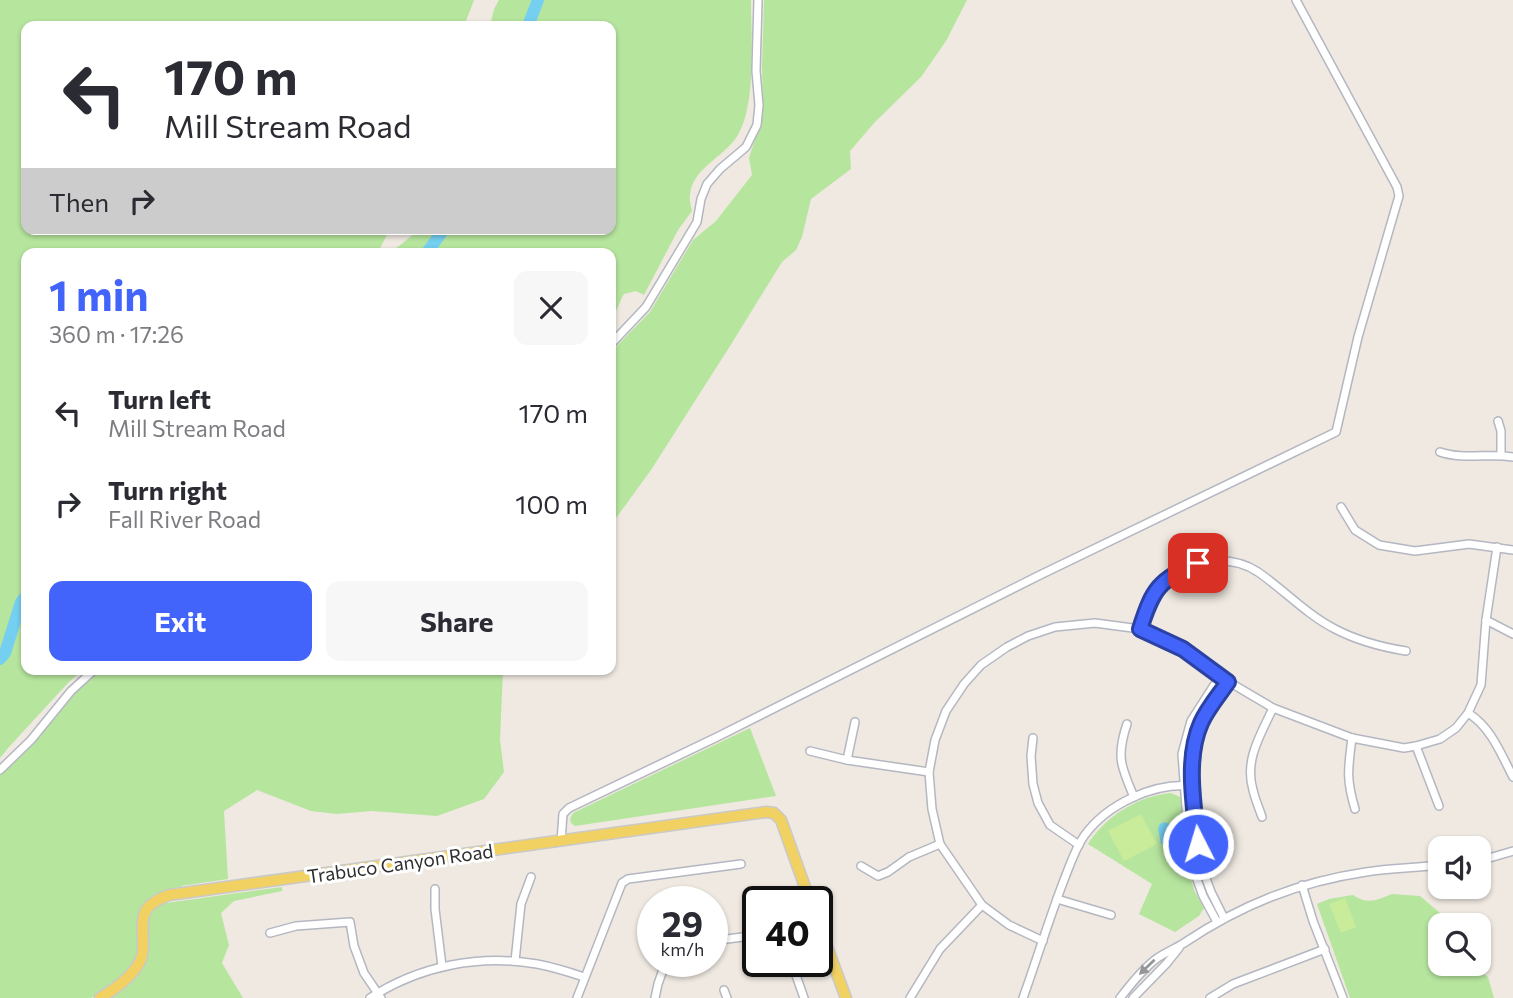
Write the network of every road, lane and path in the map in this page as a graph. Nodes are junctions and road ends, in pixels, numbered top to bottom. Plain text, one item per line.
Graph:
1 (758, 0) edge
2 (1296, 0) edge
3 (616, 339) edge
4 (1498, 421) dead end
5 (1440, 452) dead end
6 (1501, 455) junction
7 (1513, 457) edge
8 (1341, 507) dead end
9 (1497, 547) junction
10 (1513, 550) edge
11 (1486, 620) junction
12 (1140, 629) junction
13 (1513, 634) edge
14 (1406, 651) dead end
15 (89, 675) edge
16 (1220, 676) junction
17 (1228, 682) junction
18 (1273, 708) junction
19 (1468, 713) junction
20 (855, 722) dead end
21 (1127, 724) dead end
22 (1033, 738) dead end
23 (1352, 738) junction
24 (1416, 746) junction
25 (810, 751) dead end
26 (847, 760) junction
27 (0, 770) edge
28 (929, 772) junction
29 (1513, 777) edge
30 (1184, 785) junction
31 (1193, 786) junction
32 (1134, 797) junction
33 (1439, 806) dead end
34 (1355, 809) dead end
35 (1262, 817) dead end
36 (561, 841) junction
37 (940, 844) junction
38 (1079, 845) junction
39 (1513, 851) edge
40 (1491, 857) edge
41 (741, 864) dead end
42 (861, 866) dead end
43 (1428, 866) edge
44 (531, 877) dead end
45 (1302, 885) junction
46 (805, 886) edge
47 (435, 889) dead end
48 (1057, 899) junction
49 (982, 905) junction
50 (1111, 915) dead end
51 (1221, 920) junction
52 (270, 933) dead end
53 (1043, 942) junction
54 (1182, 945) junction
55 (1325, 949) junction
56 (515, 961) junction
57 (833, 963) edge
58 (442, 966) junction
59 (584, 977) junction
60 (660, 977) edge
61 (797, 977) edge
62 (379, 995) edge
63 (100, 998) edge
64 (370, 998) edge
65 (577, 998) edge
66 (655, 998) edge
67 (804, 998) edge
68 (846, 998) edge
69 (910, 998) edge
70 (1023, 998) edge
71 (1120, 998) edge
72 (1133, 998) edge
73 (1210, 998) edge
74 (1343, 998) edge

1 - 3 street
2 - 36 street
4 - 6 street
5 - 6 street
6 - 7 street
8 - 9 street
9 - 10 street
9 - 11 street
11 - 13 street
11 - 19 street
12 - 14 street
12 - 16 street
12 - 28 street
15 - 27 street
16 - 17 street
16 - 30 street
17 - 18 street
17 - 31 street
18 - 23 street
18 - 35 street
19 - 24 street
19 - 29 street
20 - 26 street
21 - 32 street
22 - 38 street
23 - 24 street
23 - 34 street
24 - 33 street
25 - 26 street
26 - 28 street
28 - 37 street
30 - 31 street
30 - 32 street
30 - 51 street
31 - 51 street
32 - 38 street
36 - 46 main road, Trabuco Canyon Road
36 - 63 main road, Trabuco Canyon Road
37 - 42 street
37 - 49 street
38 - 48 street
39 - 40 street
41 - 59 street
43 - 45 street
44 - 56 street
45 - 51 street
45 - 55 street
47 - 58 street
48 - 50 street
48 - 53 street
49 - 53 street
49 - 69 street
51 - 54 street
52 - 62 street
53 - 70 street
54 -> 71 street
54 - 72 street
55 - 73 street
55 - 74 street
56 - 58 street
56 - 59 street
57 - 68 main road
58 - 62 street
59 - 65 street
60 - 66 street
61 - 67 street
62 - 64 street

